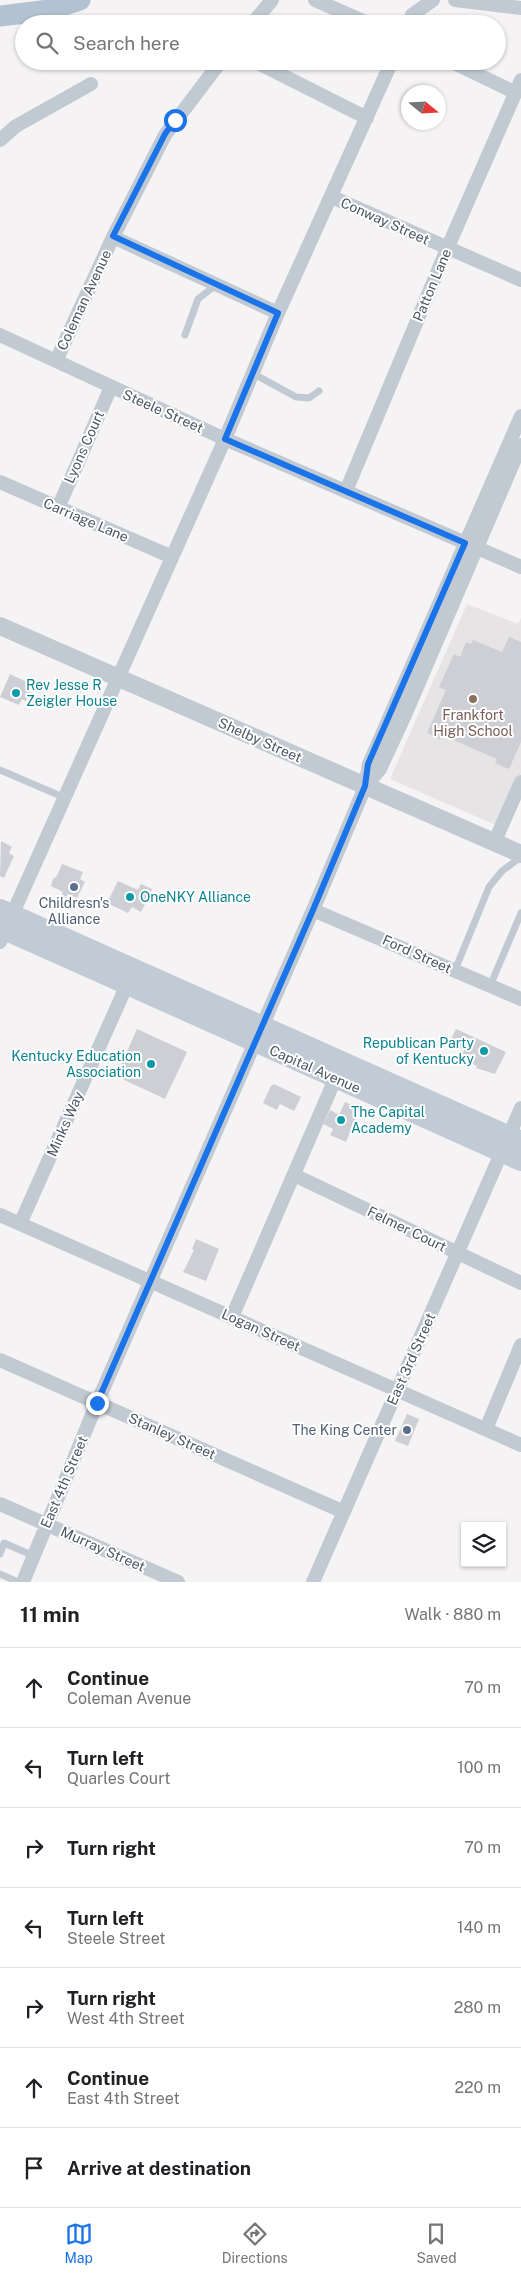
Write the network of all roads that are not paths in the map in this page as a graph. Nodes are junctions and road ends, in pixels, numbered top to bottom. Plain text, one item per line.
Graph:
1 (80, 0) edge
2 (272, 0) edge
3 (315, 0) edge
4 (433, 0) edge
5 (455, 0) edge
6 (521, 8) edge
7 (260, 15) edge
8 (349, 15) edge
9 (412, 15) edge
10 (0, 16) edge
11 (214, 70) edge
12 (272, 70) edge
13 (388, 70) edge
14 (475, 70) edge
15 (92, 84) dead end
16 (519, 86) edge
17 (367, 118) junction
18 (0, 140) edge
19 (332, 197) junction
20 (113, 236) junction
21 (447, 248) junction
22 (521, 280) edge
23 (217, 284) junction
24 (278, 313) junction
25 (0, 334) edge
26 (185, 335) dead end
27 (56, 361) junction
28 (252, 373) junction
29 (111, 387) junction
30 (319, 391) dead end
31 (521, 416) edge
32 (225, 439) junction
33 (521, 445) edge
34 (0, 482) edge
35 (346, 492) junction
36 (58, 508) junction
37 (471, 545) junction
38 (172, 557) junction
39 (521, 567) edge
40 (0, 626) edge
41 (117, 677) junction
42 (0, 770) edge
43 (521, 782) edge
44 (365, 786) junction
45 (63, 797) junction
46 (494, 842) junction
47 (521, 856) edge
48 (313, 910) junction
49 (521, 913) edge
50 (3, 925) edge
51 (455, 970) junction
52 (131, 976) junction
53 (490, 986) junction
54 (521, 999) edge
55 (259, 1034) junction
56 (340, 1069) junction
57 (521, 1108) edge
58 (510, 1143) edge
59 (521, 1161) edge
60 (294, 1175) junction
61 (0, 1215) edge
62 (20, 1224) junction
63 (457, 1253) junction
64 (150, 1282) junction
65 (521, 1283) edge
66 (232, 1317) junction
67 (521, 1345) edge
68 (0, 1360) edge
69 (397, 1390) junction
70 (97, 1403) junction
71 (486, 1429) junction
72 (521, 1445) edge
73 (0, 1504) edge
74 (344, 1512) junction
75 (46, 1524) junction
76 (0, 1554) edge
77 (34, 1556) junction
78 (0, 1574) edge
79 (171, 1581) edge
80 (18, 1582) edge
81 (23, 1582) edge
82 (314, 1582) edge

1 - 10 main road
2 - 7 street
3 - 8 street
4 - 9 street
5 - 6 street
11 - 20 street, Coleman Avenue
12 - 17 street
13 - 17 street
14 - 16 street
15 - 18 street
16 - 21 street, Patton Lane
17 - 19 street
19 - 21 street, Conway Street
19 - 24 street
20 - 23 street
20 - 27 street, Coleman Avenue
21 - 22 street, Conway Street
21 - 35 street, Patton Lane
23 - 24 street
23 - 26 lane
24 - 28 street
25 - 27 street, Steele Street
27 - 29 street, Steele Street
28 - 30 lane
28 - 32 street
29 - 32 street, Steele Street
29 - 36 street, Lyons Court
31 - 37 street
32 - 35 street, Steele Street
32 - 38 street
33 - 37 street
34 - 36 street, Carriage Lane
35 - 37 street, Steele Street
36 - 38 street, Carriage Lane
37 - 39 street, Steele Street
37 - 44 street, East 4th Street
38 - 41 street
40 - 41 street, Shelby Street
41 - 44 street, Shelby Street
41 - 45 street
42 - 45 lane
43 - 46 street
44 - 46 street, Shelby Street
44 - 48 street, East 4th Street
45 - 50 street
46 - 47 street, Shelby Street
47 - 51 lane
48 - 51 street, Ford Street
48 - 55 street, East 4th Street
49 - 53 lane
50 - 52 main road, Capital Avenue
51 - 53 street, Ford Street
52 - 55 main road, Capital Avenue
52 - 62 street, Minks Way
53 - 54 street, Ford Street
55 - 56 main road, Capital Avenue
55 - 64 street, East 4th Street
56 - 58 main road, Capital Avenue
56 - 60 street
57 - 58 street, East 3rd Street
58 - 59 main road, Capital Avenue
58 - 63 street, East 3rd Street
60 - 63 street, Felmer Court
60 - 66 street
61 - 62 street, Logan Street
62 - 64 street, Logan Street
63 - 65 street, Felmer Court
63 - 69 street, East 3rd Street
64 - 66 street, Logan Street
64 - 70 street, East 4th Street
66 - 69 street, Logan Street
67 - 71 street
68 - 70 street, Stanley Street
69 - 71 street, Logan Street
69 - 74 street, East 3rd Street
70 - 74 street, Stanley Street
70 - 75 street, East 4th Street
71 - 72 street, Logan Street
73 - 75 street, Murray Street
74 - 82 street, East 3rd Street
75 - 77 street, East 4th Street
75 - 79 street, Murray Street
76 - 77 lane
77 - 81 street, East 4th Street
78 - 80 lane

